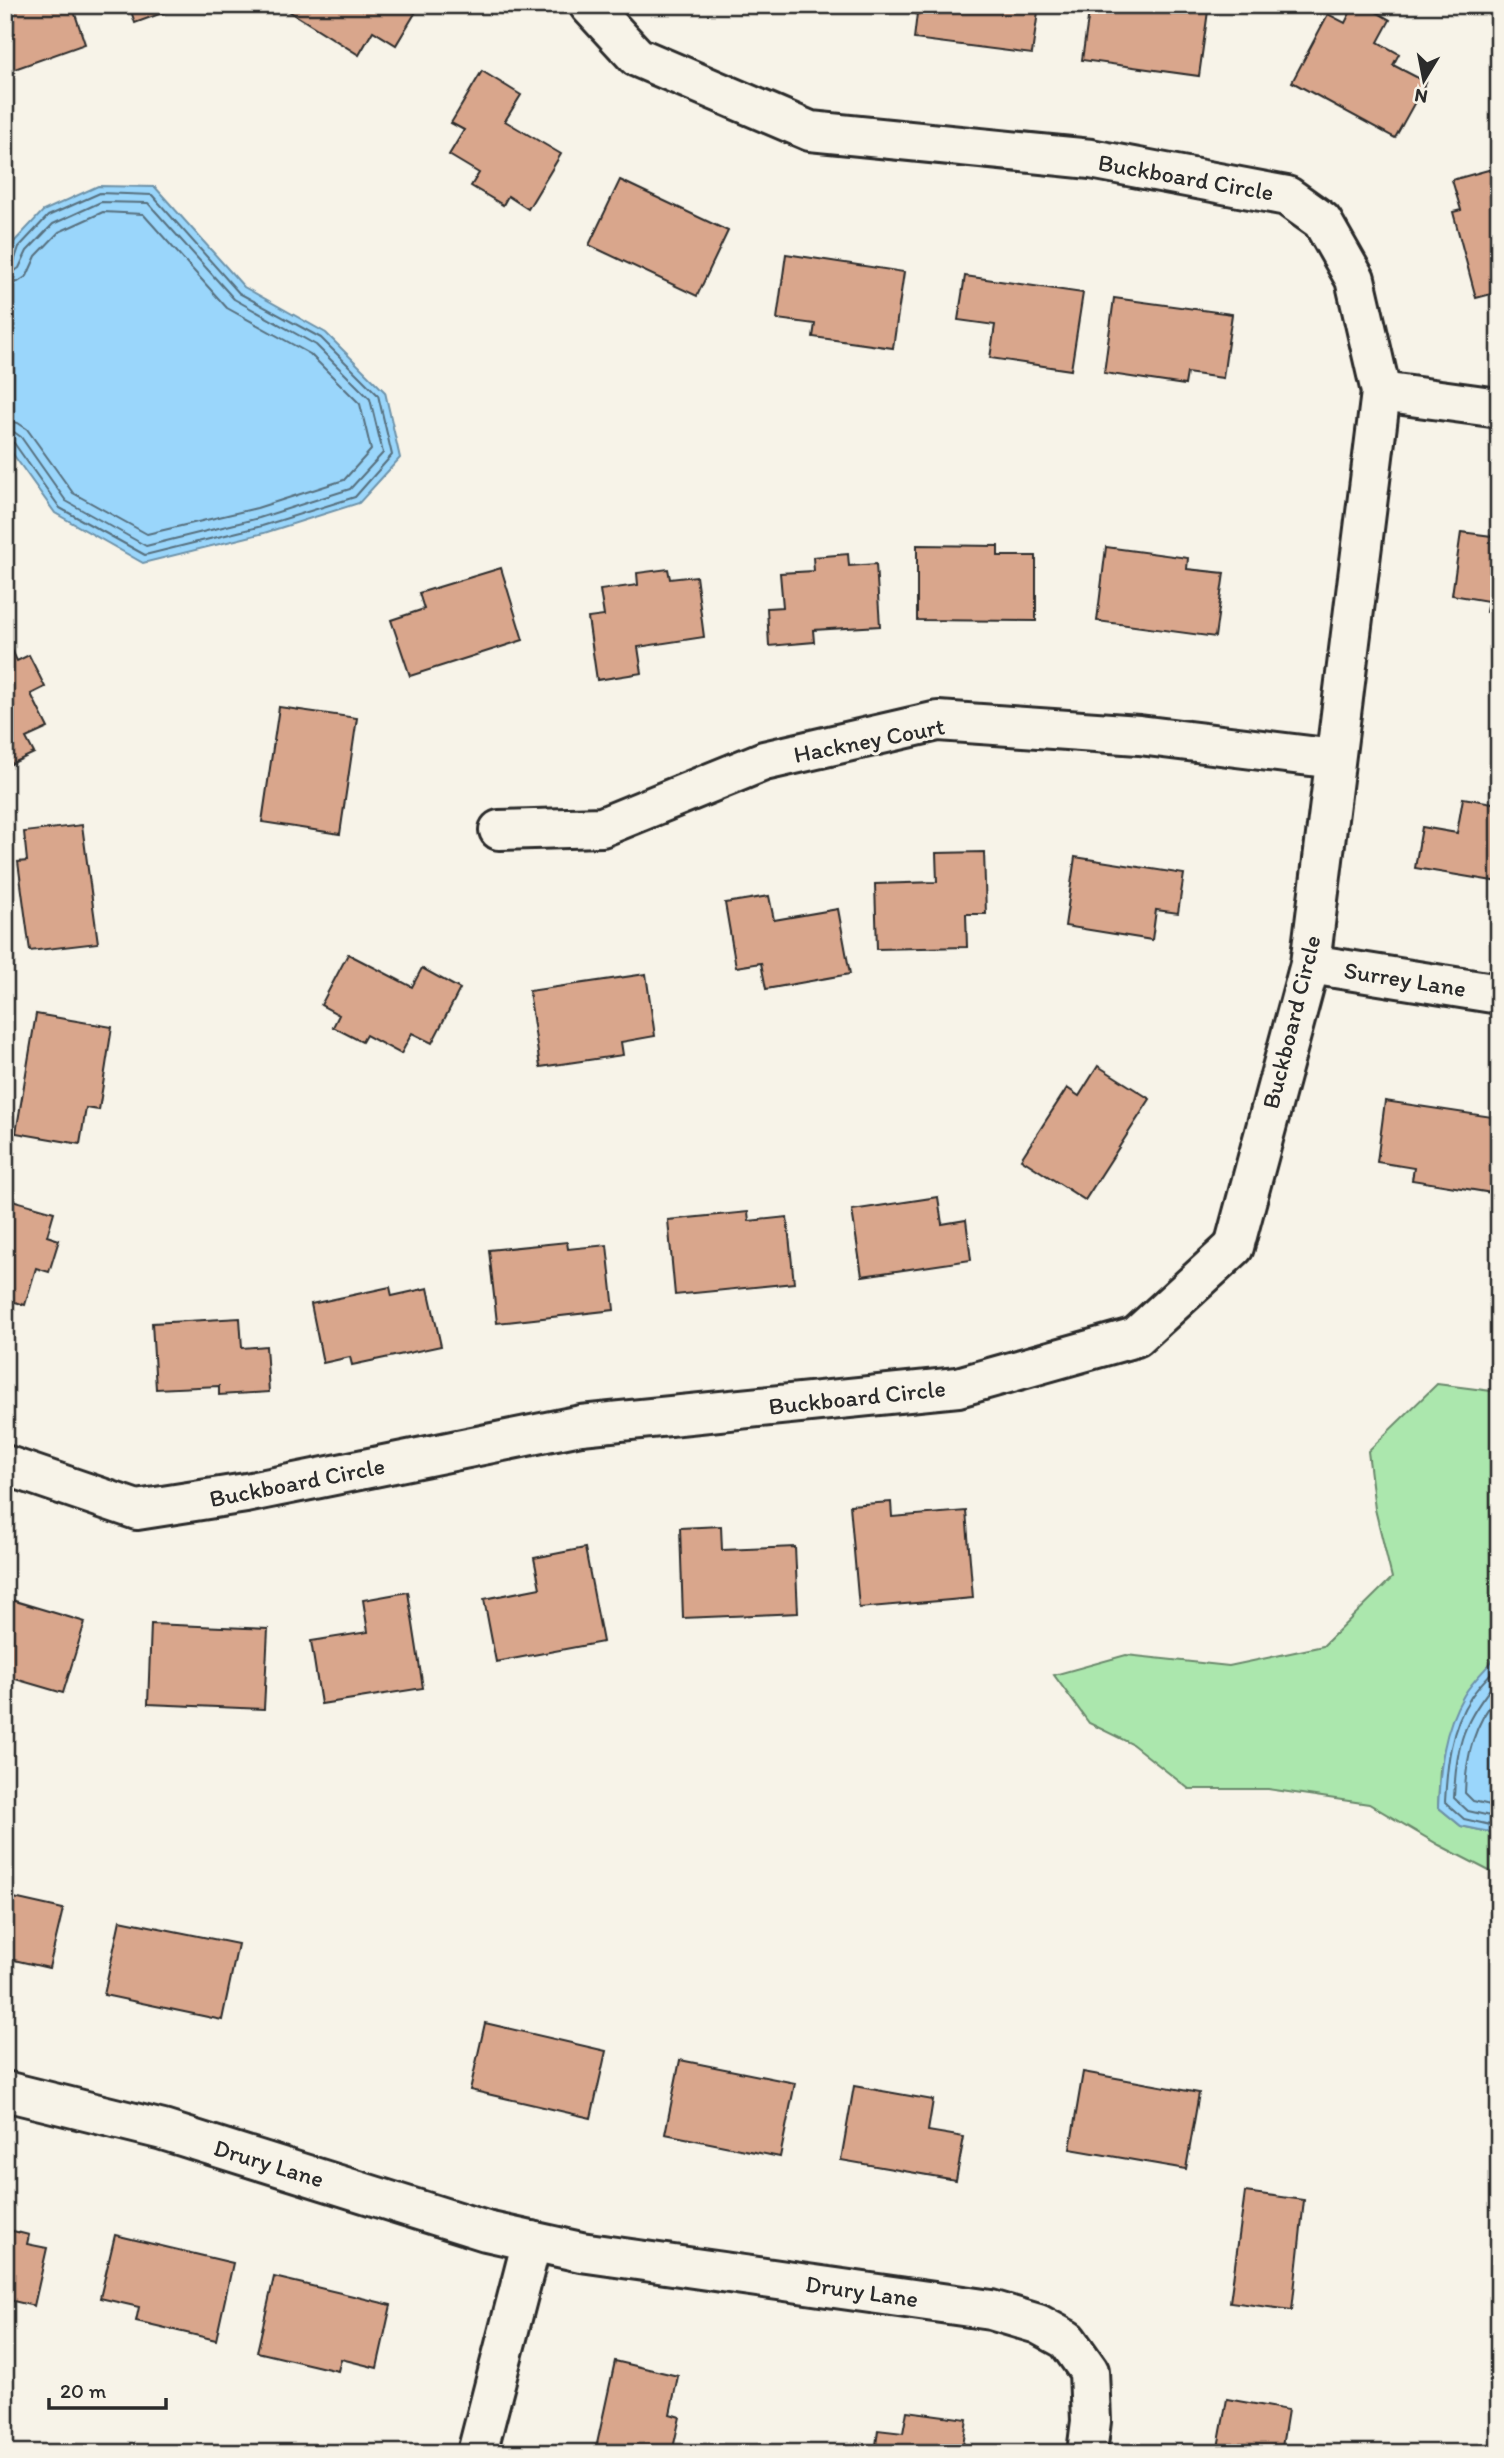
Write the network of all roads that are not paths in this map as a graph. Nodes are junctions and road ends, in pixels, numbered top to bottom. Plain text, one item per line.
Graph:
1 (589, 5) edge
2 (1381, 392) junction
3 (1499, 408) edge
4 (1335, 759) junction
5 (499, 830) dead end
6 (1310, 964) junction
7 (1499, 994) edge
8 (5, 1465) edge
9 (5, 2091) edge
10 (532, 2241) junction
11 (477, 2453) edge
12 (1087, 2453) edge

1 - 2 street, Buckboard Circle
2 - 3 street
2 - 4 street, Buckboard Circle
4 - 5 street, Hackney Court
4 - 6 street, Buckboard Circle
6 - 7 street, Surrey Lane
6 - 8 street, Buckboard Circle
9 - 10 street, Drury Lane
10 - 11 street
10 - 12 street, Drury Lane

